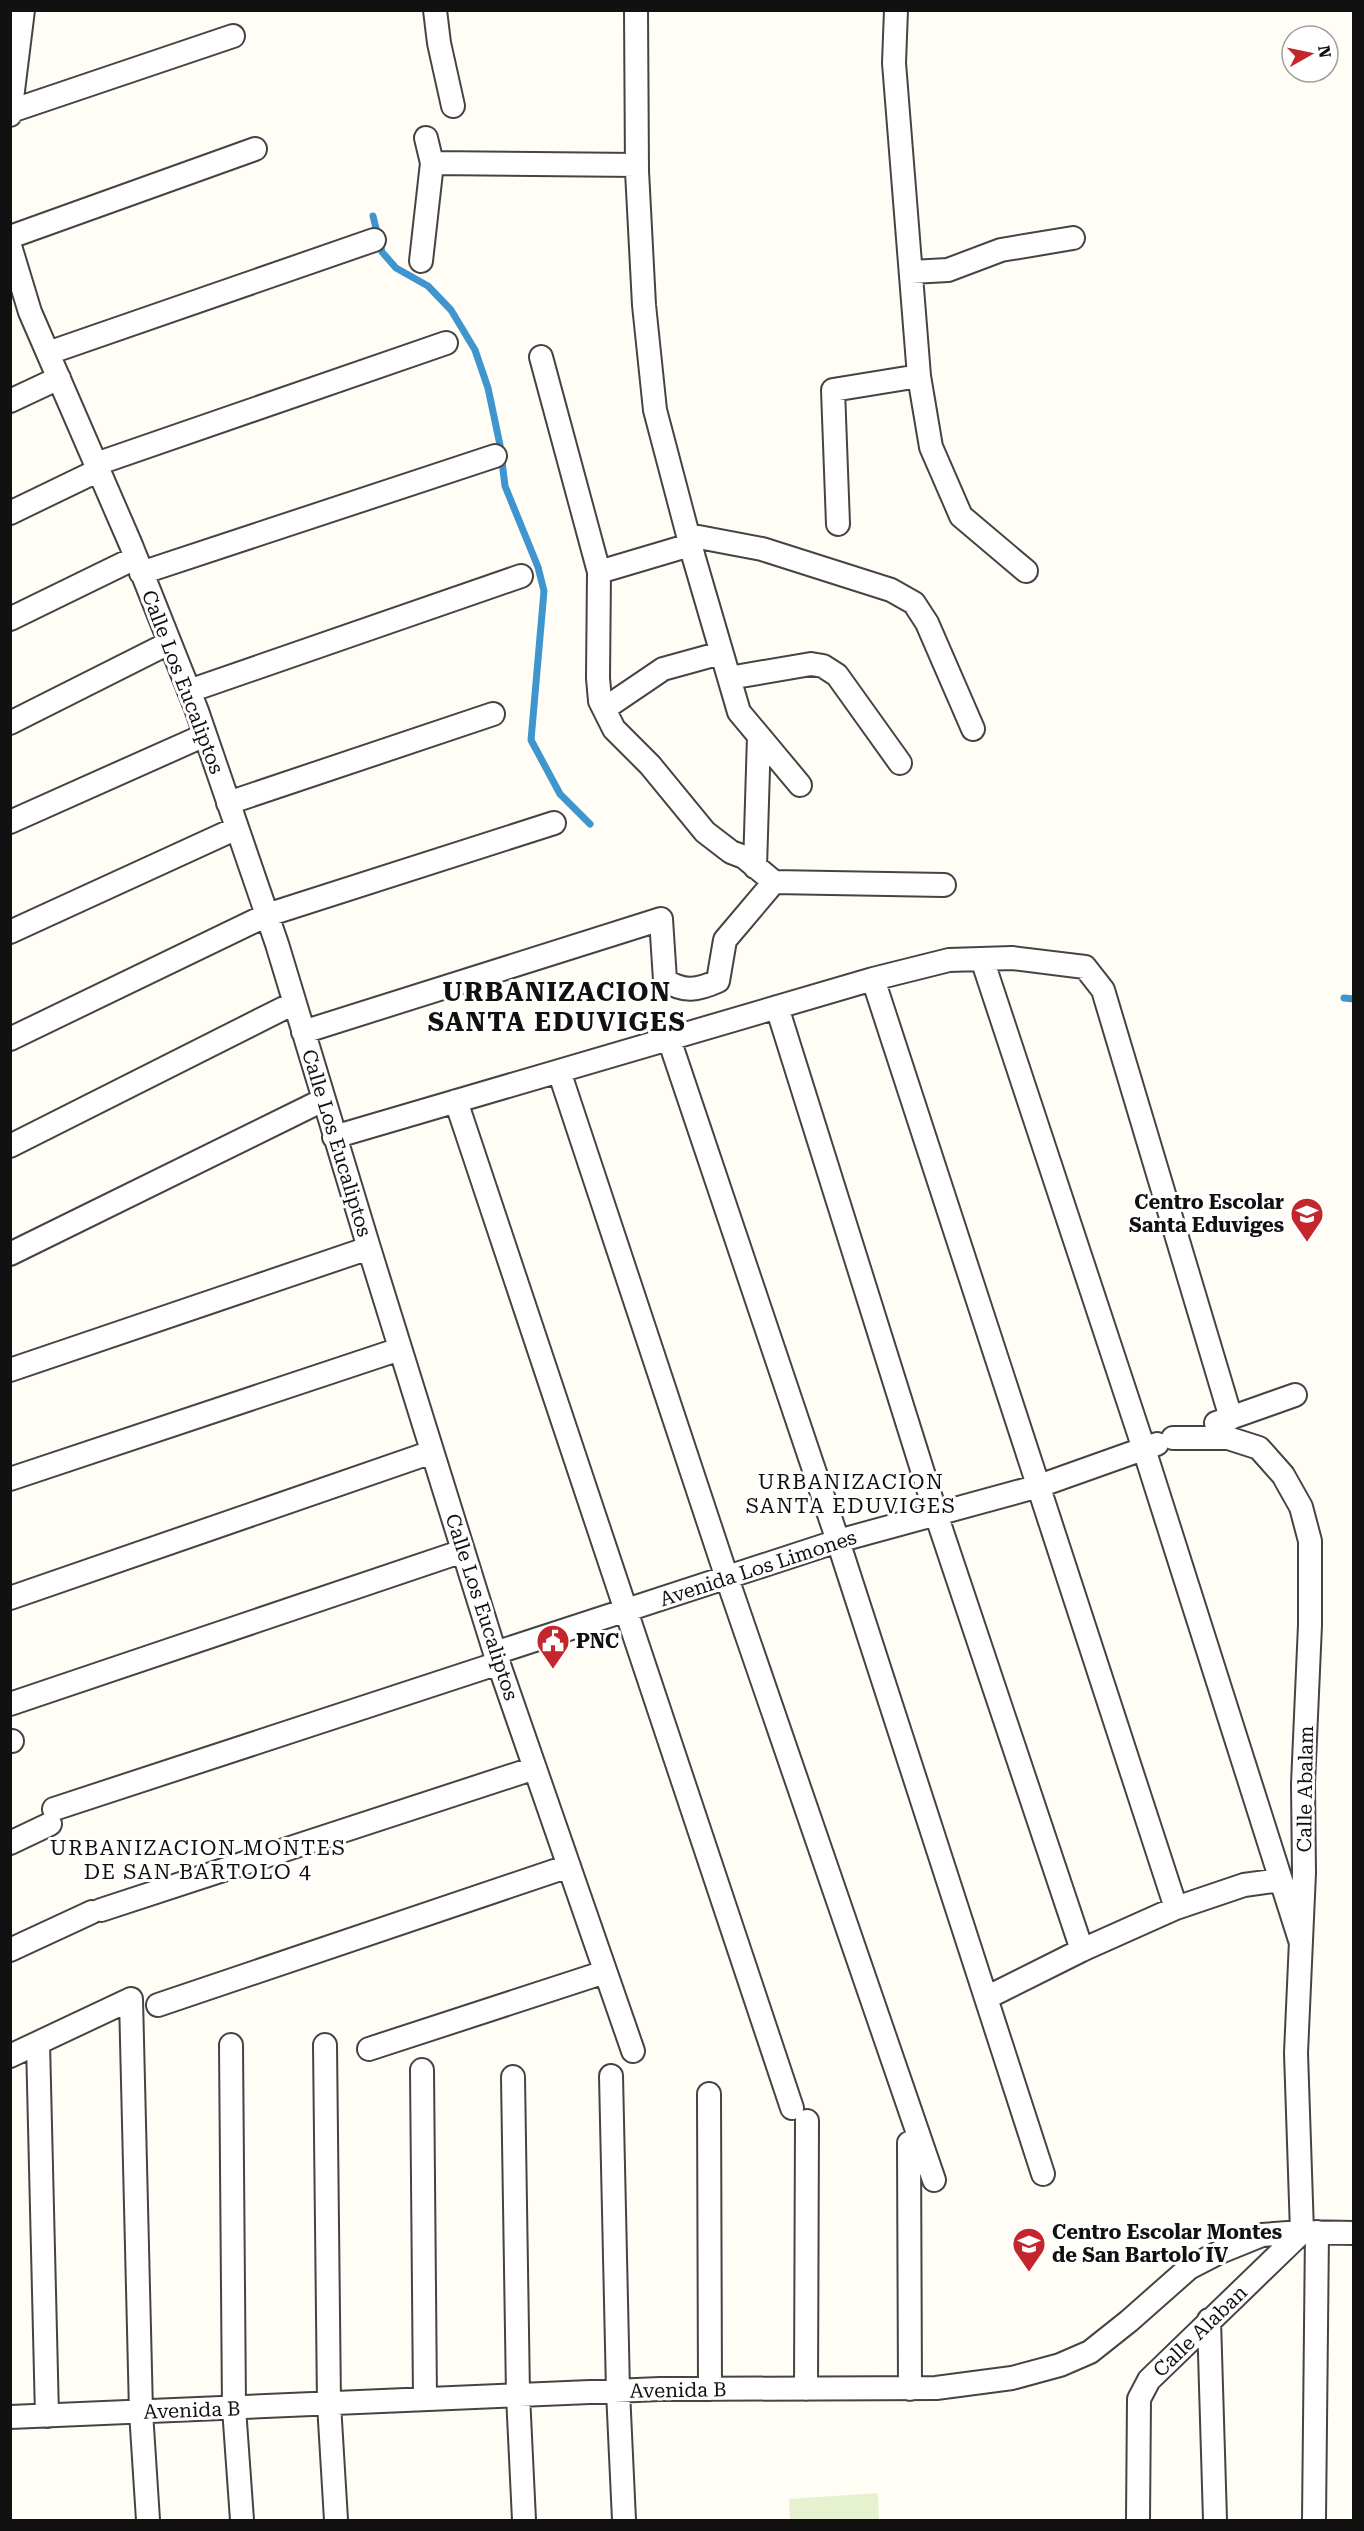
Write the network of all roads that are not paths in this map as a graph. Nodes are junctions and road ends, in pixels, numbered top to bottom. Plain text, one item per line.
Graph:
1 (23, 10) edge
2 (435, 10) edge
3 (636, 10) edge
4 (896, 10) edge
5 (232, 36) dead end
6 (453, 106) dead end
7 (11, 107) edge
8 (426, 138) dead end
9 (255, 149) dead end
10 (432, 163) junction
11 (637, 165) junction
12 (10, 237) edge
13 (1073, 238) dead end
14 (374, 240) dead end
15 (10, 246) edge
16 (421, 261) dead end
17 (911, 273) junction
18 (18, 297) edge
19 (446, 343) dead end
20 (48, 353) junction
21 (541, 357) dead end
22 (919, 376) junction
23 (58, 378) junction
24 (10, 401) edge
25 (495, 456) dead end
26 (97, 467) junction
27 (10, 513) edge
28 (838, 524) dead end
29 (689, 540) junction
30 (138, 565) junction
31 (1026, 571) dead end
32 (599, 572) junction
33 (521, 576) dead end
34 (10, 619) edge
35 (169, 643) junction
36 (721, 653) junction
37 (729, 678) junction
38 (189, 691) junction
39 (604, 709) junction
40 (493, 714) dead end
41 (10, 723) edge
42 (974, 729) dead end
43 (205, 735) junction
44 (759, 736) junction
45 (900, 763) dead end
46 (800, 785) dead end
47 (228, 803) junction
48 (10, 822) edge
49 (554, 823) dead end
50 (237, 828) junction
51 (755, 867) junction
52 (774, 882) junction
53 (944, 885) dead end
54 (267, 915) junction
55 (10, 932) edge
56 (982, 959) junction
57 (873, 979) junction
58 (294, 1003) junction
59 (777, 1007) junction
60 (303, 1032) junction
61 (10, 1039) edge
62 (669, 1039) junction
63 (559, 1071) junction
64 (323, 1100) junction
65 (456, 1101) junction
66 (334, 1137) junction
67 (10, 1146) edge
68 (369, 1248) junction
69 (10, 1254) edge
70 (400, 1348) junction
71 (10, 1370) edge
72 (1295, 1395) dead end
73 (1231, 1418) junction
74 (1173, 1438) junction
75 (1144, 1449) junction
76 (432, 1452) junction
77 (10, 1479) edge
78 (1039, 1486) junction
79 (936, 1514) junction
80 (838, 1541) junction
81 (463, 1551) junction
82 (727, 1578) junction
83 (10, 1598) edge
84 (627, 1610) junction
85 (497, 1658) junction
86 (10, 1704) edge
87 (535, 1768) junction
88 (10, 1843) edge
89 (569, 1866) junction
90 (1281, 1880) junction
91 (1176, 1908) junction
92 (1300, 1940) junction
93 (10, 1950) edge
94 (1082, 1950) junction
95 (605, 1972) junction
96 (986, 1998) junction
97 (159, 2005) dead end
98 (38, 2043) junction
99 (231, 2045) dead end
100 (325, 2045) dead end
101 (369, 2049) dead end
102 (633, 2051) dead end
103 (10, 2056) edge
104 (422, 2070) dead end
105 (611, 2076) dead end
106 (513, 2077) dead end
107 (709, 2094) dead end
108 (909, 2143) dead end
109 (1043, 2174) dead end
110 (934, 2180) dead end
111 (1310, 2232) junction
112 (1353, 2233) edge
113 (1209, 2320) junction
114 (710, 2389) junction
115 (806, 2389) junction
116 (910, 2389) junction
117 (618, 2391) junction
118 (518, 2395) junction
119 (425, 2399) junction
120 (329, 2404) junction
121 (234, 2408) junction
122 (141, 2412) junction
123 (47, 2416) junction
124 (10, 2417) edge
125 (148, 2520) edge
126 (242, 2520) edge
127 (336, 2520) edge
128 (524, 2520) edge
129 (624, 2520) edge
130 (1138, 2520) edge
131 (1215, 2520) edge
132 (1314, 2520) edge

1 - 7 street
2 - 6 street
3 - 11 street
4 - 17 street
5 - 7 street
8 - 10 street
9 - 12 street
10 - 11 street
10 - 16 street
11 - 29 street
13 - 17 street
14 - 20 street
15 - 18 street, Calle Los Eucaliptos
17 - 22 street
18 - 20 street, Calle Los Eucaliptos
19 - 26 street
20 - 23 street, Calle Los Eucaliptos
21 - 32 street
22 - 28 street
22 - 31 street
23 - 24 street
23 - 26 street, Calle Los Eucaliptos
25 - 30 street
26 - 27 street
26 - 30 street, Calle Los Eucaliptos
29 - 32 street
29 - 36 street
29 - 42 street
30 - 34 street
30 - 35 street, Calle Los Eucaliptos
32 - 39 street
33 - 38 street
35 - 38 street, Calle Los Eucaliptos
35 - 41 street
36 - 37 street
36 - 39 street
37 - 44 street
37 - 45 street
38 - 43 street, Calle Los Eucaliptos
39 - 51 street
40 - 47 street
43 - 47 street, Calle Los Eucaliptos
43 - 48 street
44 - 46 street
44 - 51 street
47 - 50 street, Calle Los Eucaliptos
49 - 54 street
50 - 54 street, Calle Los Eucaliptos
50 - 55 street
51 - 52 street
52 - 53 street
52 - 60 street
54 - 58 street, Calle Los Eucaliptos
54 - 61 street
56 - 57 street
56 - 73 street
56 - 75 street
57 - 59 street
57 - 78 street
58 - 60 street, Calle Los Eucaliptos
58 - 67 street
59 - 62 street
59 - 79 street
60 - 64 street, Calle Los Eucaliptos
62 - 63 street
62 - 80 street
63 - 65 street
63 - 82 street
64 - 66 street, Calle Los Eucaliptos
64 - 69 street
65 - 66 street
65 - 84 street
66 - 68 street, Calle Los Eucaliptos
68 - 70 street, Calle Los Eucaliptos
68 - 71 street
70 - 76 street, Calle Los Eucaliptos
70 - 77 street
72 - 73 street, Avenida Los Limones
73 - 74 street, Avenida Los Limones
74 - 75 street, Avenida Los Limones
74 - 92 street, Calle Abalam
75 - 78 street, Avenida Los Limones
75 - 90 street
76 - 81 street, Calle Los Eucaliptos
76 - 83 street
78 - 79 street, Avenida Los Limones
78 - 91 street
79 - 80 street, Avenida Los Limones
79 - 94 street
80 - 82 street, Avenida Los Limones
80 - 96 street
81 - 85 street, Calle Los Eucaliptos
81 - 86 street
82 - 84 street, Avenida Los Limones
82 - 110 street
84 - 85 street, Avenida Los Limones
84 - 115 street
85 - 87 street, Calle Los Eucaliptos
85 - 88 street, Avenida Los Limones
87 - 89 street, Calle Los Eucaliptos
87 - 93 street
89 - 95 street, Calle Los Eucaliptos
89 - 97 street
90 - 91 street
90 - 92 street
91 - 94 street
92 - 111 street, Calle Abalam
94 - 96 street
95 - 101 street
95 - 102 street, Calle Los Eucaliptos
96 - 109 street
98 - 103 street
98 - 122 street
98 - 123 street
99 - 121 street
100 - 120 street
104 - 119 street
105 - 117 street
106 - 118 street
107 - 114 street
108 - 116 street
111 - 112 street, Avenida B
111 - 113 street, Calle Alaban
111 - 116 street, Avenida B
111 - 132 street, Calle Abalam
113 - 130 street, Calle Alaban
113 - 131 street
114 - 115 street, Avenida B
114 - 117 street, Avenida B
115 - 116 street, Avenida B
117 - 118 street, Avenida B
117 - 129 street
118 - 119 street, Avenida B
118 - 128 street
119 - 120 street, Avenida B
120 - 121 street, Avenida B
120 - 127 street
121 - 122 street, Avenida B
121 - 126 street
122 - 123 street, Avenida B
122 - 125 street
123 - 124 street, Avenida B

